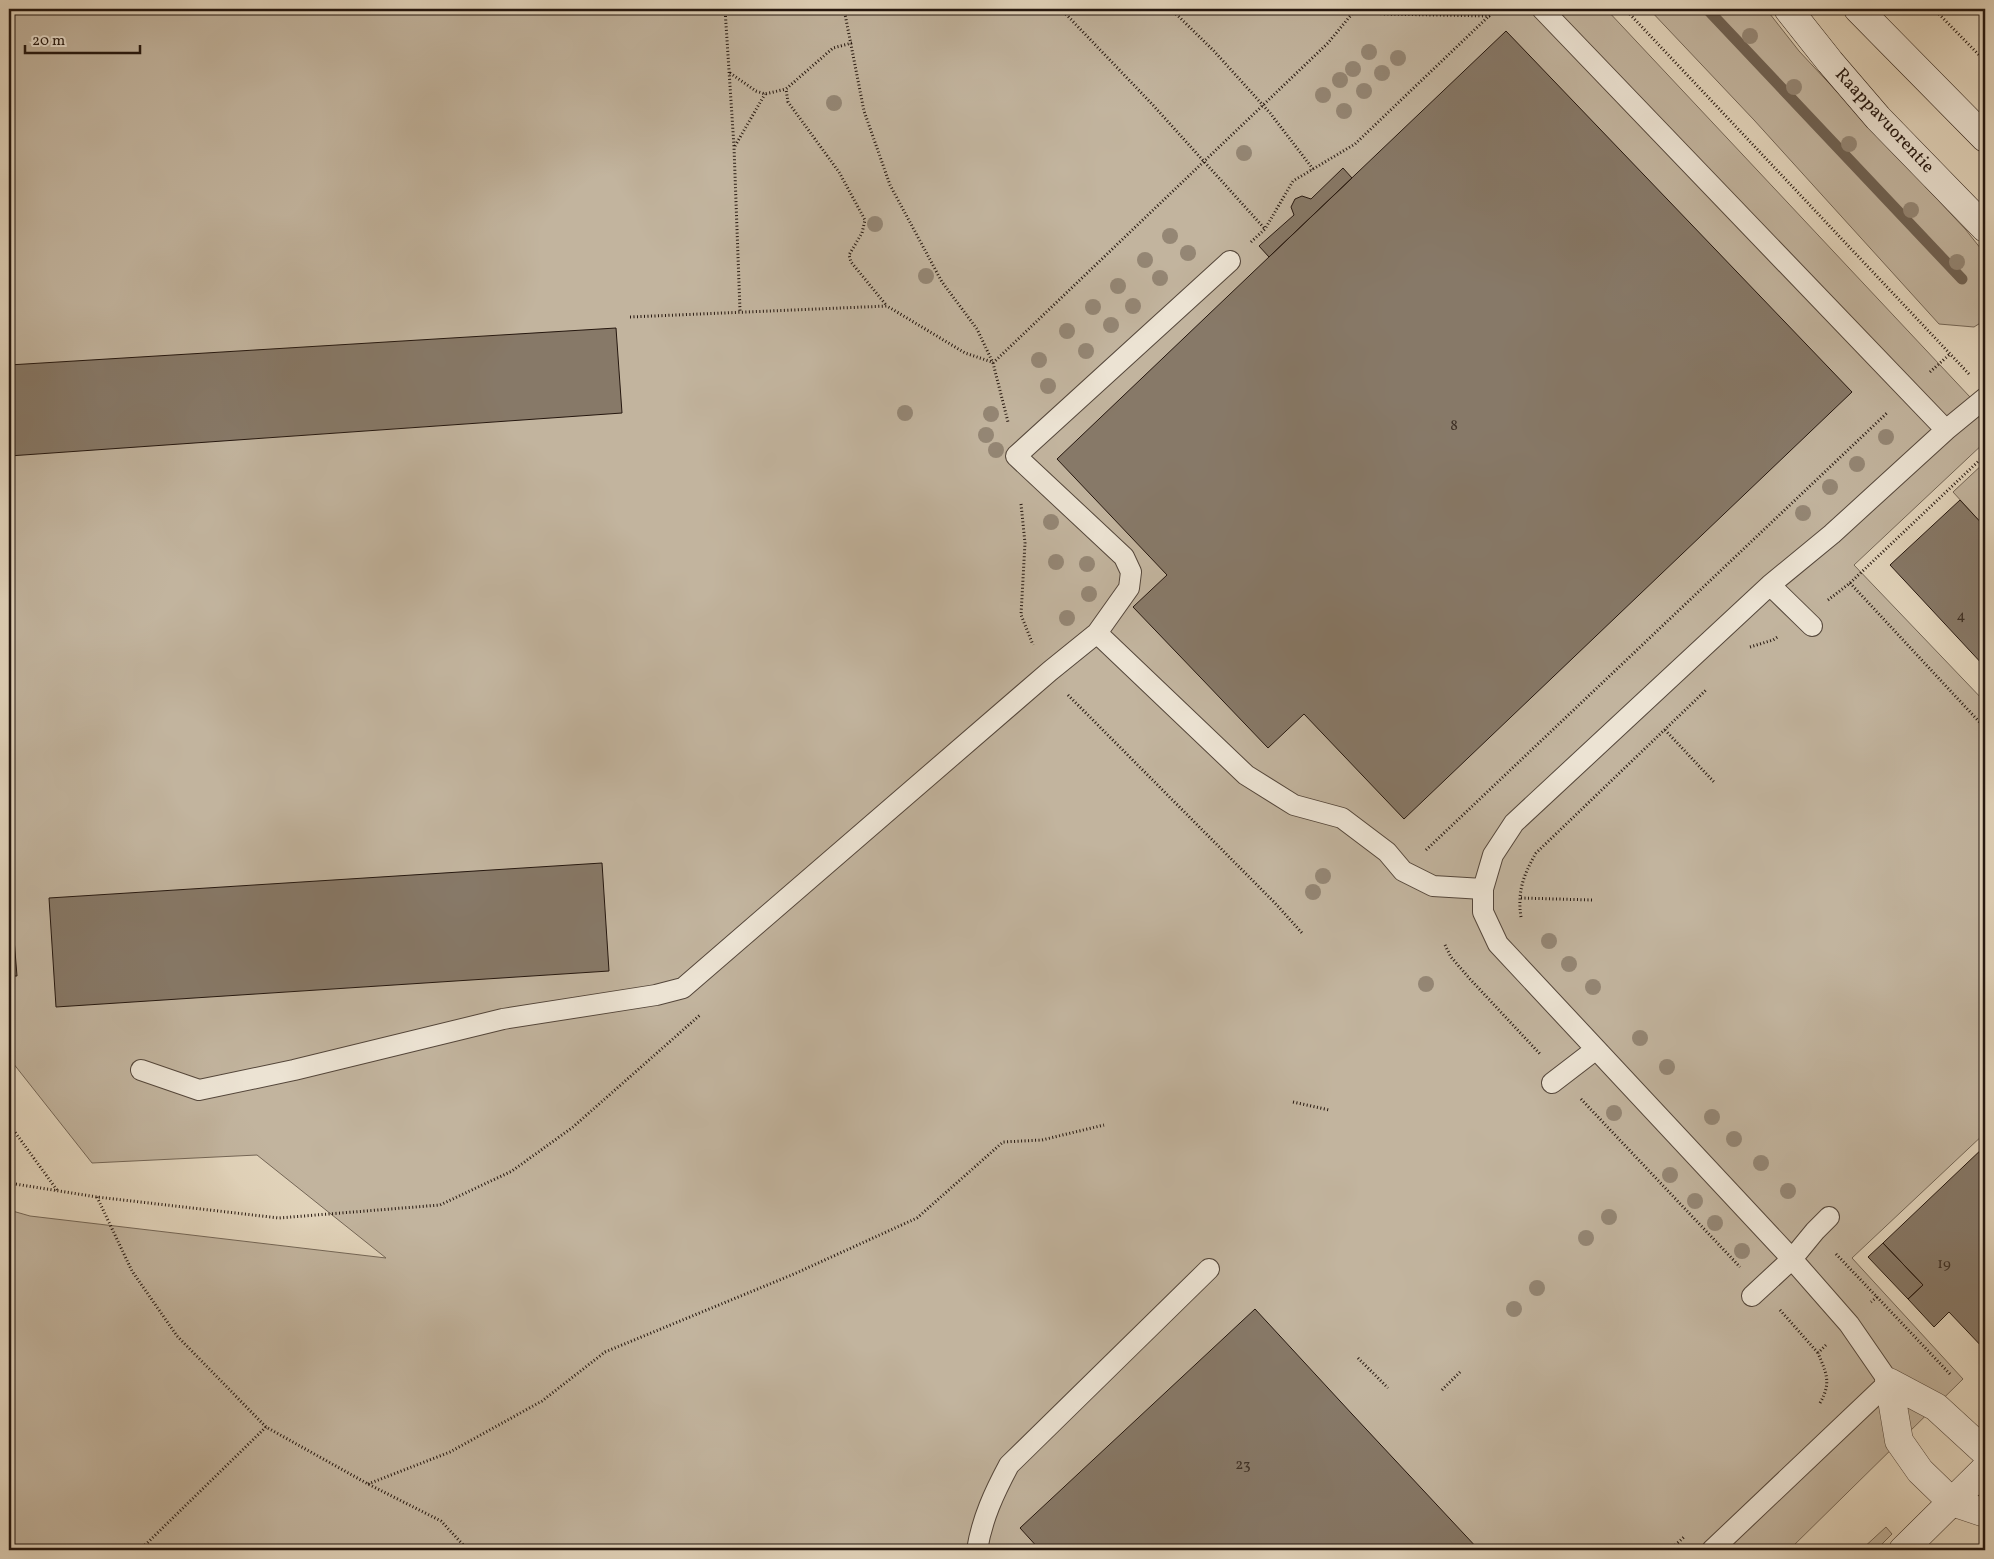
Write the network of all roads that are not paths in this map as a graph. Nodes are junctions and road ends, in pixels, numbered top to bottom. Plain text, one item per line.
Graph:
1 (1542, 9) edge
2 (1788, 9) edge
3 (1858, 9) edge
4 (1985, 138) edge
5 (1985, 228) edge
6 (1230, 261) road end
7 (1985, 398) edge
8 (1946, 430) junction
9 (1770, 584) junction
10 (1807, 622) road end
11 (1097, 633) junction
12 (1483, 889) junction
13 (1595, 1050) junction
14 (141, 1070) dead end
15 (1556, 1079) road end
16 (1822, 1224) road end
17 (1792, 1259) junction
18 (1209, 1269) dead end
19 (1756, 1292) road end
20 (1888, 1382) junction
21 (1985, 1452) edge
22 (1985, 1469) edge
23 (1952, 1502) junction
24 (1985, 1514) edge
25 (976, 1550) edge
26 (1712, 1550) edge
27 (1903, 1550) edge

1 - 8 lane
2 - 5 main road, Raappavuorentie
3 - 4 main road
6 - 11 lane
7 - 8 lane
8 - 9 lane
9 - 10 lane
9 - 12 lane
11 - 12 lane
11 - 14 lane
12 - 13 lane
13 - 15 lane
13 - 17 lane
16 - 17 lane
17 - 19 lane
17 - 20 lane
18 - 25 lane
20 - 21 main road
20 - 23 main road
20 - 26 lane
22 - 23 main road
23 - 24 main road
23 - 27 main road

